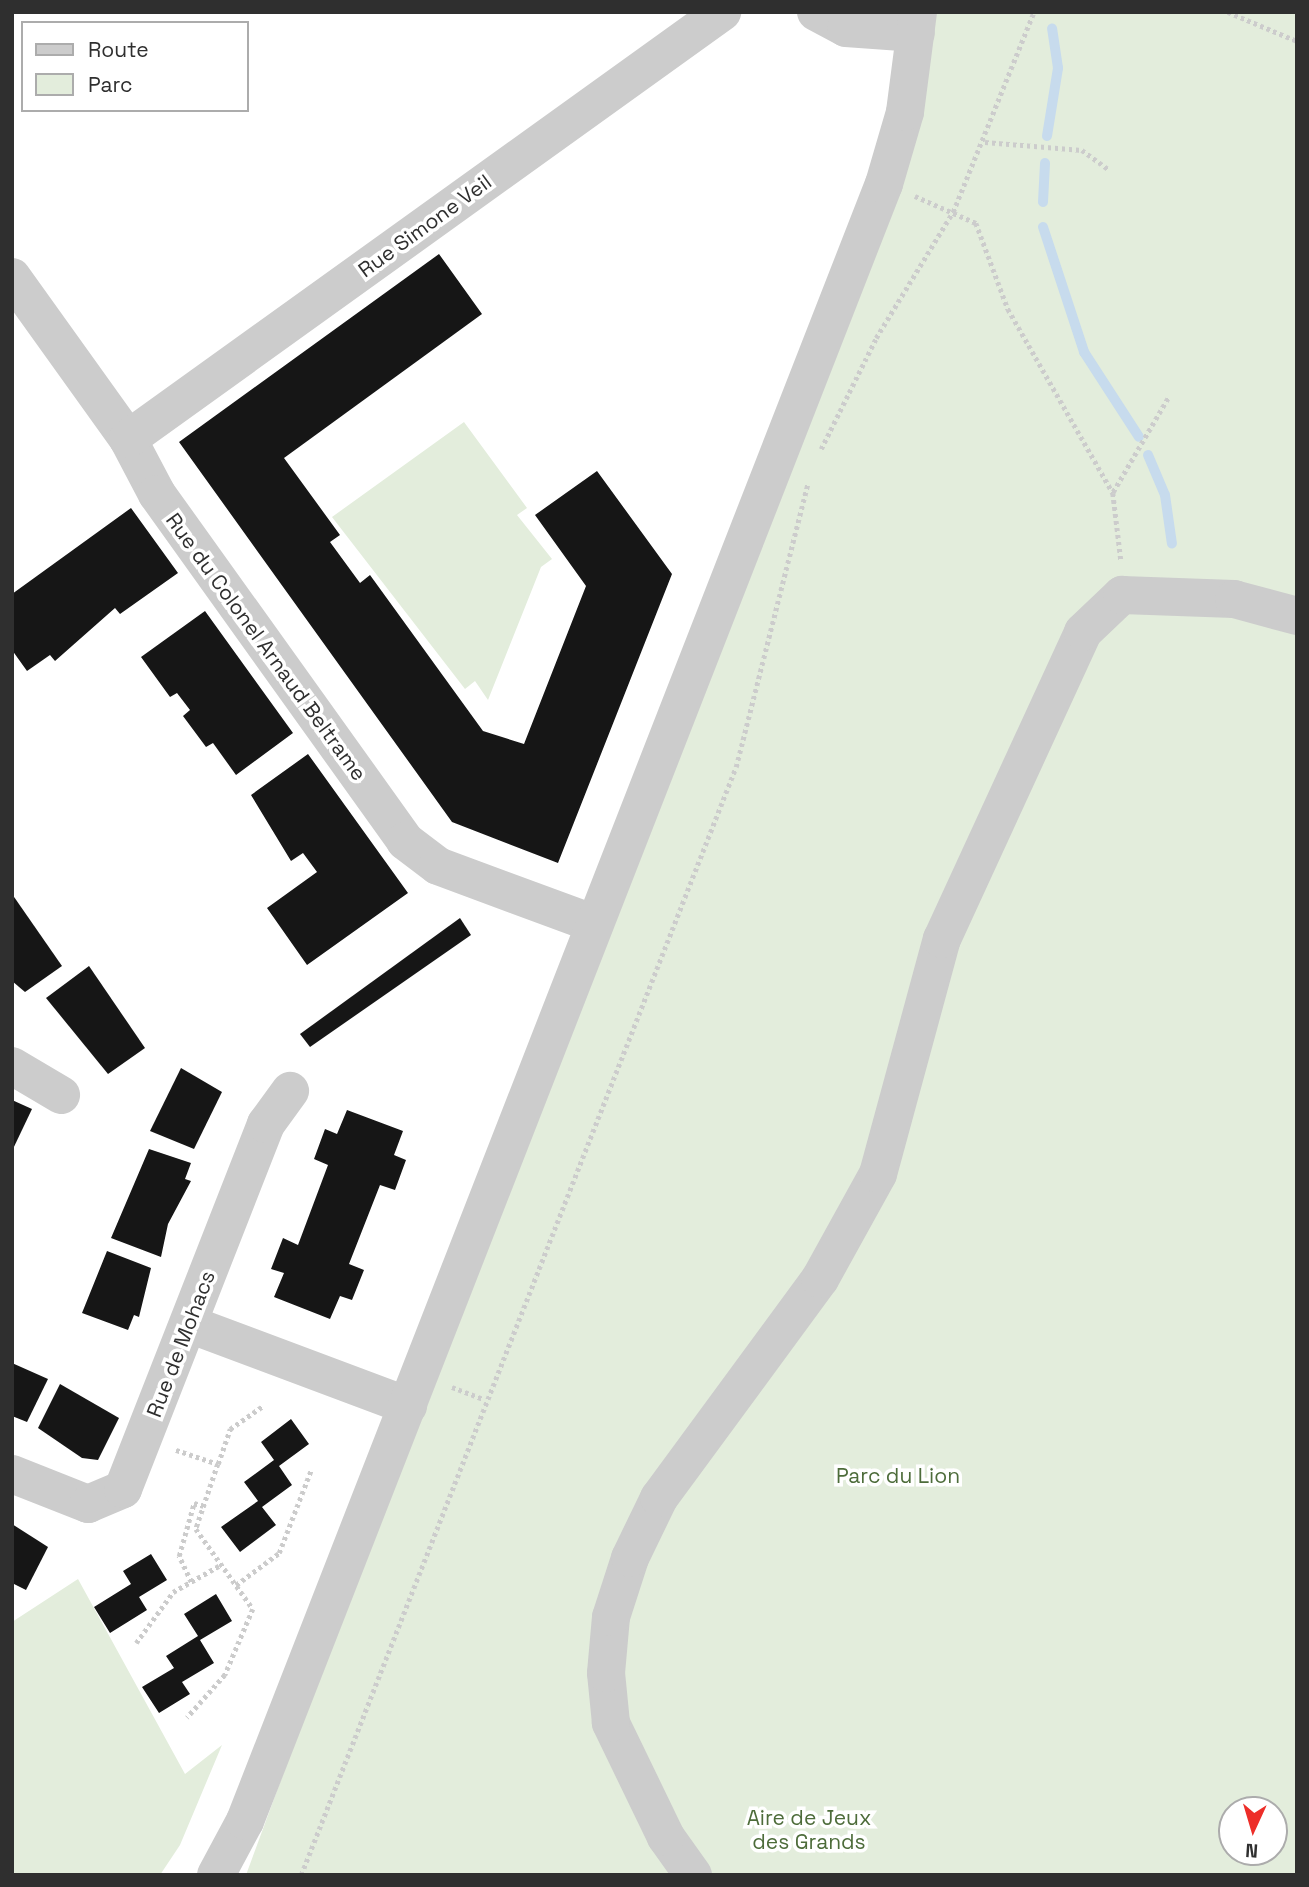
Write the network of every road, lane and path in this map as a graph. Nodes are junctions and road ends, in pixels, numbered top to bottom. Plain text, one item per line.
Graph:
1 (722, 12) edge
2 (816, 12) edge
3 (1034, 12) edge
4 (1228, 12) edge
5 (917, 23) edge
6 (1297, 40) edge
7 (985, 142) junction
8 (1110, 170) dead end
9 (954, 212) junction
10 (12, 277) edge
11 (1169, 396) dead end
12 (128, 439) junction
13 (815, 462) dead end
14 (811, 475) dead end
15 (1113, 493) junction
16 (1122, 595) junction
17 (1297, 616) edge
18 (595, 924) junction
19 (12, 1066) edge
20 (290, 1091) dead end
21 (61, 1095) dead end
22 (189, 1324) junction
23 (408, 1406) junction
24 (262, 1407) dead end
25 (145, 1439) junction
26 (218, 1464) junction
27 (311, 1470) dead end
28 (12, 1474) edge
29 (204, 1506) junction
30 (222, 1564) junction
31 (191, 1582) junction
32 (236, 1585) junction
33 (136, 1643) dead end
34 (187, 1718) dead end
35 (245, 1821) junction
36 (216, 1875) edge
37 (230, 1875) edge
38 (301, 1875) edge
39 (693, 1875) edge

1 - 12 street, Rue Simone Veil
2 - 5 street
3 - 7 path
4 - 6 path
5 - 18 street
7 - 8 path
7 - 9 path
9 - 13 path
9 - 15 path
10 - 12 street, Rue du Colonel Arnaud Beltrame
11 - 15 path
12 - 18 street, Rue du Colonel Arnaud Beltrame
14 - 38 path
15 - 16 path
16 - 17 street
16 - 39 street
18 - 23 street
19 - 21 street
20 - 22 street, Rue de Mohacs
22 - 23 street
22 - 25 street, Rue de Mohacs
23 - 35 street
24 - 26 path
25 - 26 path
25 - 28 street, Rue de Mohacs
26 - 29 path
27 - 32 path
29 - 30 path
29 - 31 path
30 - 31 path
30 - 32 path
31 - 33 path
32 - 34 path
35 - 36 street
35 - 37 street

